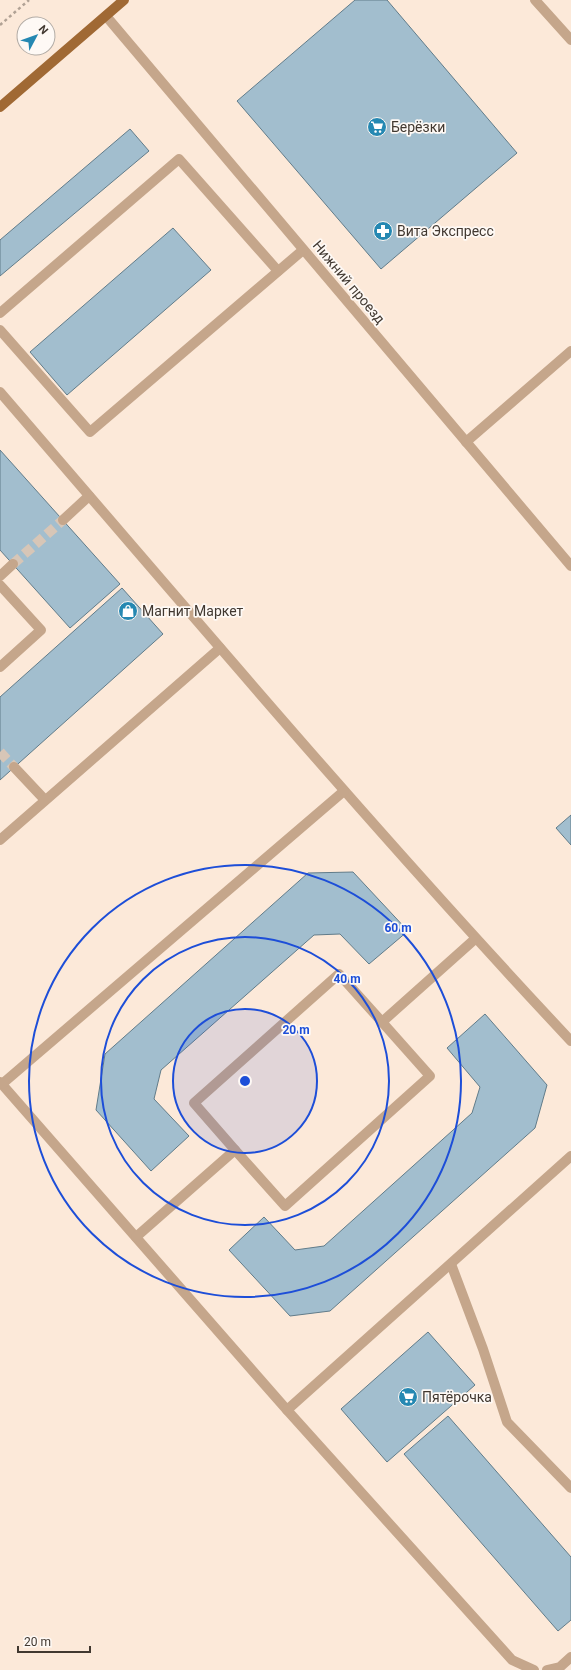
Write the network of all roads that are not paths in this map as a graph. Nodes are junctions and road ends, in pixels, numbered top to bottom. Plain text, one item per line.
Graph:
1 (124, 0) edge
2 (535, 0) edge
3 (106, 16) junction
4 (571, 40) edge
5 (0, 107) edge
6 (303, 250) junction
7 (278, 271) junction
8 (0, 313) edge
9 (0, 330) edge
10 (571, 351) edge
11 (0, 392) edge
12 (466, 442) junction
13 (89, 496) junction
14 (63, 520) tunnel mouth
15 (13, 564) tunnel mouth
16 (571, 566) edge
17 (0, 576) edge
18 (0, 585) edge
19 (220, 648) junction
20 (0, 666) edge
21 (14, 767) tunnel mouth
22 (344, 791) junction
23 (45, 800) junction
24 (0, 840) edge
25 (475, 939) junction
26 (382, 1022) junction
27 (571, 1041) edge
28 (1, 1083) edge
29 (235, 1150) junction
30 (569, 1161) edge
31 (136, 1237) junction
32 (451, 1264) junction
33 (287, 1410) junction
34 (571, 1488) edge
35 (571, 1657) edge
36 (534, 1670) edge
37 (546, 1670) edge

1 - 3 main road
2 - 4 street
3 - 5 main road
3 - 6 street, Нижний проезд
6 - 7 street
6 - 12 street, Нижний проезд
7 - 8 street
7 - 9 street
10 - 12 street
11 - 13 street
12 - 16 street, Нижний проезд
13 - 14 street
13 - 19 street
15 - 17 street
18 - 20 street
19 - 22 street
19 - 23 street
21 - 23 street
22 - 25 street
22 - 28 street
23 - 24 street
25 - 26 street
25 - 27 street
26 - 29 street
26 - 29 street
28 - 31 street
29 - 31 street
30 - 32 street
31 - 33 street
32 - 33 street
32 - 34 street
33 - 36 street
35 - 37 street

